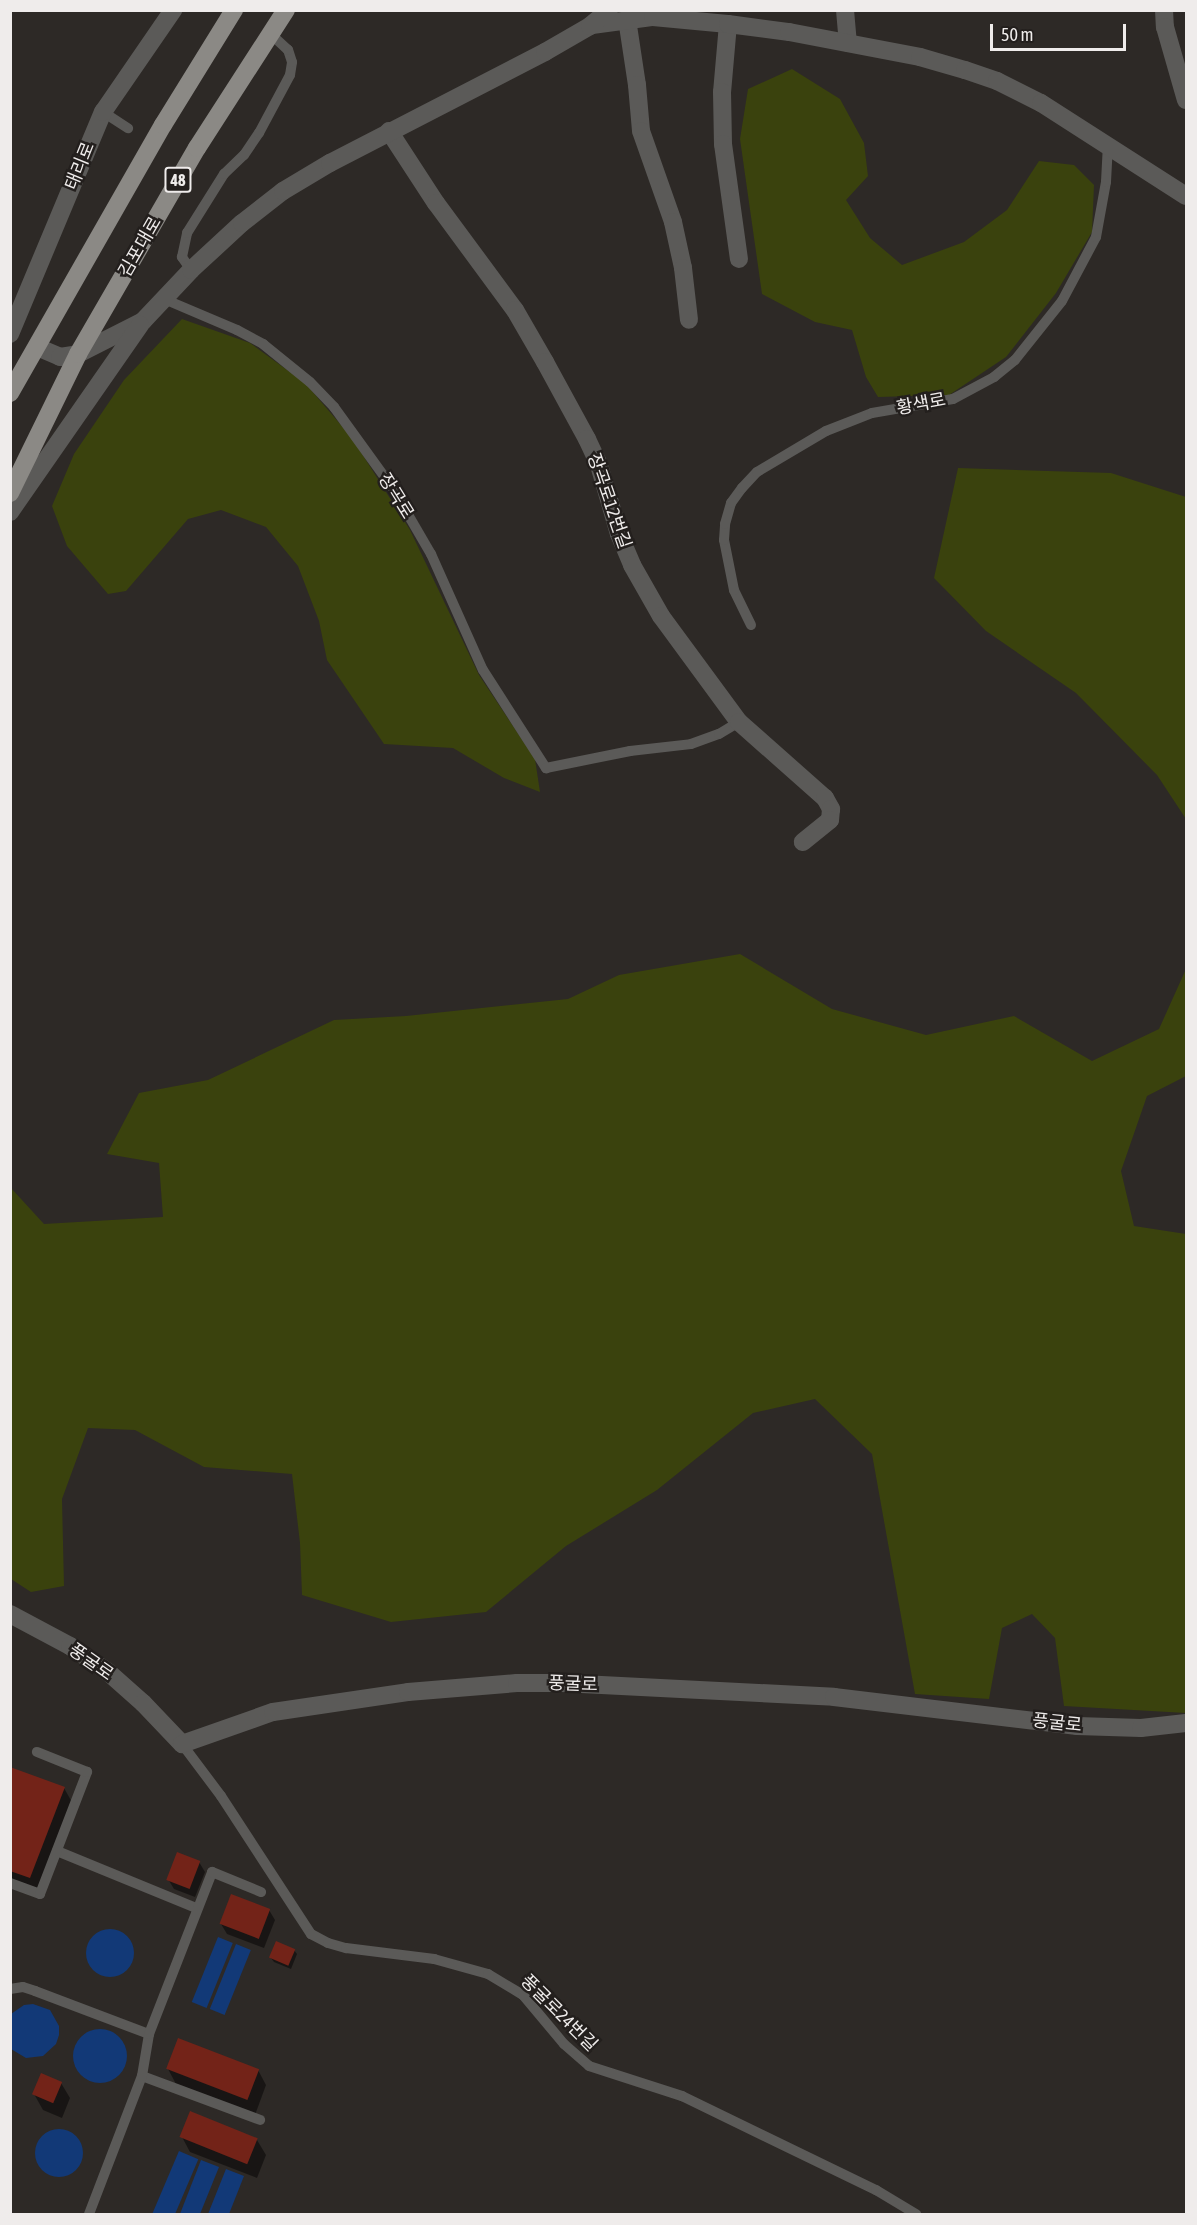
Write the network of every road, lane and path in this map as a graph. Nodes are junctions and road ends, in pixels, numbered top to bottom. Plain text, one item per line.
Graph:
1 (172, 10) edge
2 (234, 10) edge
3 (286, 10) edge
4 (609, 10) edge
5 (845, 10) edge
6 (1164, 10) edge
7 (684, 15) edge
8 (627, 19) junction
9 (728, 24) junction
10 (590, 26) junction
11 (271, 34) junction
12 (848, 43) junction
13 (1186, 100) edge
14 (103, 112) junction
15 (128, 128) dead end
16 (389, 131) junction
17 (1108, 144) junction
18 (208, 177) dead end
19 (218, 184) junction
20 (1186, 196) edge
21 (739, 259) dead end
22 (191, 270) junction
23 (164, 299) junction
24 (689, 320) dead end
25 (143, 321) junction
26 (10, 334) edge
27 (37, 347) junction
28 (78, 354) junction
29 (10, 393) edge
30 (10, 492) edge
31 (10, 512) edge
32 (751, 625) dead end
33 (739, 722) junction
34 (803, 842) dead end
35 (10, 1614) edge
36 (1186, 1723) edge
37 (182, 1744) junction
38 (37, 1752) dead end
39 (57, 1851) junction
40 (10, 1883) edge
41 (261, 1892) dead end
42 (196, 1908) junction
43 (10, 1989) edge
44 (149, 2034) junction
45 (142, 2076) junction
46 (260, 2120) dead end
47 (89, 2214) edge
48 (916, 2214) edge

1 - 14 street, 태리로
2 - 27 main road, 48
3 - 11 main road, 김포대로 / 48
4 - 10 street
5 - 12 street
6 - 13 street
7 - 8 street
7 - 9 street
8 - 10 street
8 - 24 street
9 - 12 street
9 - 21 street
10 - 16 street
11 - 19 lane
11 - 28 main road, 김포대로 / 48
12 - 17 street
14 - 15 lane
14 - 26 street, 태리로
16 - 22 street
16 - 33 street, 장곡로12번길
17 - 20 street
17 - 32 lane, 황색로
18 - 19 lane
19 - 22 lane
22 - 23 street
23 - 25 street
23 - 33 lane, 장곡로
25 - 28 street
25 - 31 street
27 - 28 street
27 - 29 main road, 48
28 - 30 main road, 김포대로 / 48
33 - 34 street, 장곡로12번길
35 - 37 street, 풍굴로
36 - 37 street, 풍굴로
37 - 48 lane, 풍굴로24번길
38 - 39 lane
39 - 40 lane
39 - 42 lane
41 - 42 lane
42 - 44 lane
43 - 44 lane
44 - 45 lane
45 - 46 lane
45 - 47 lane

